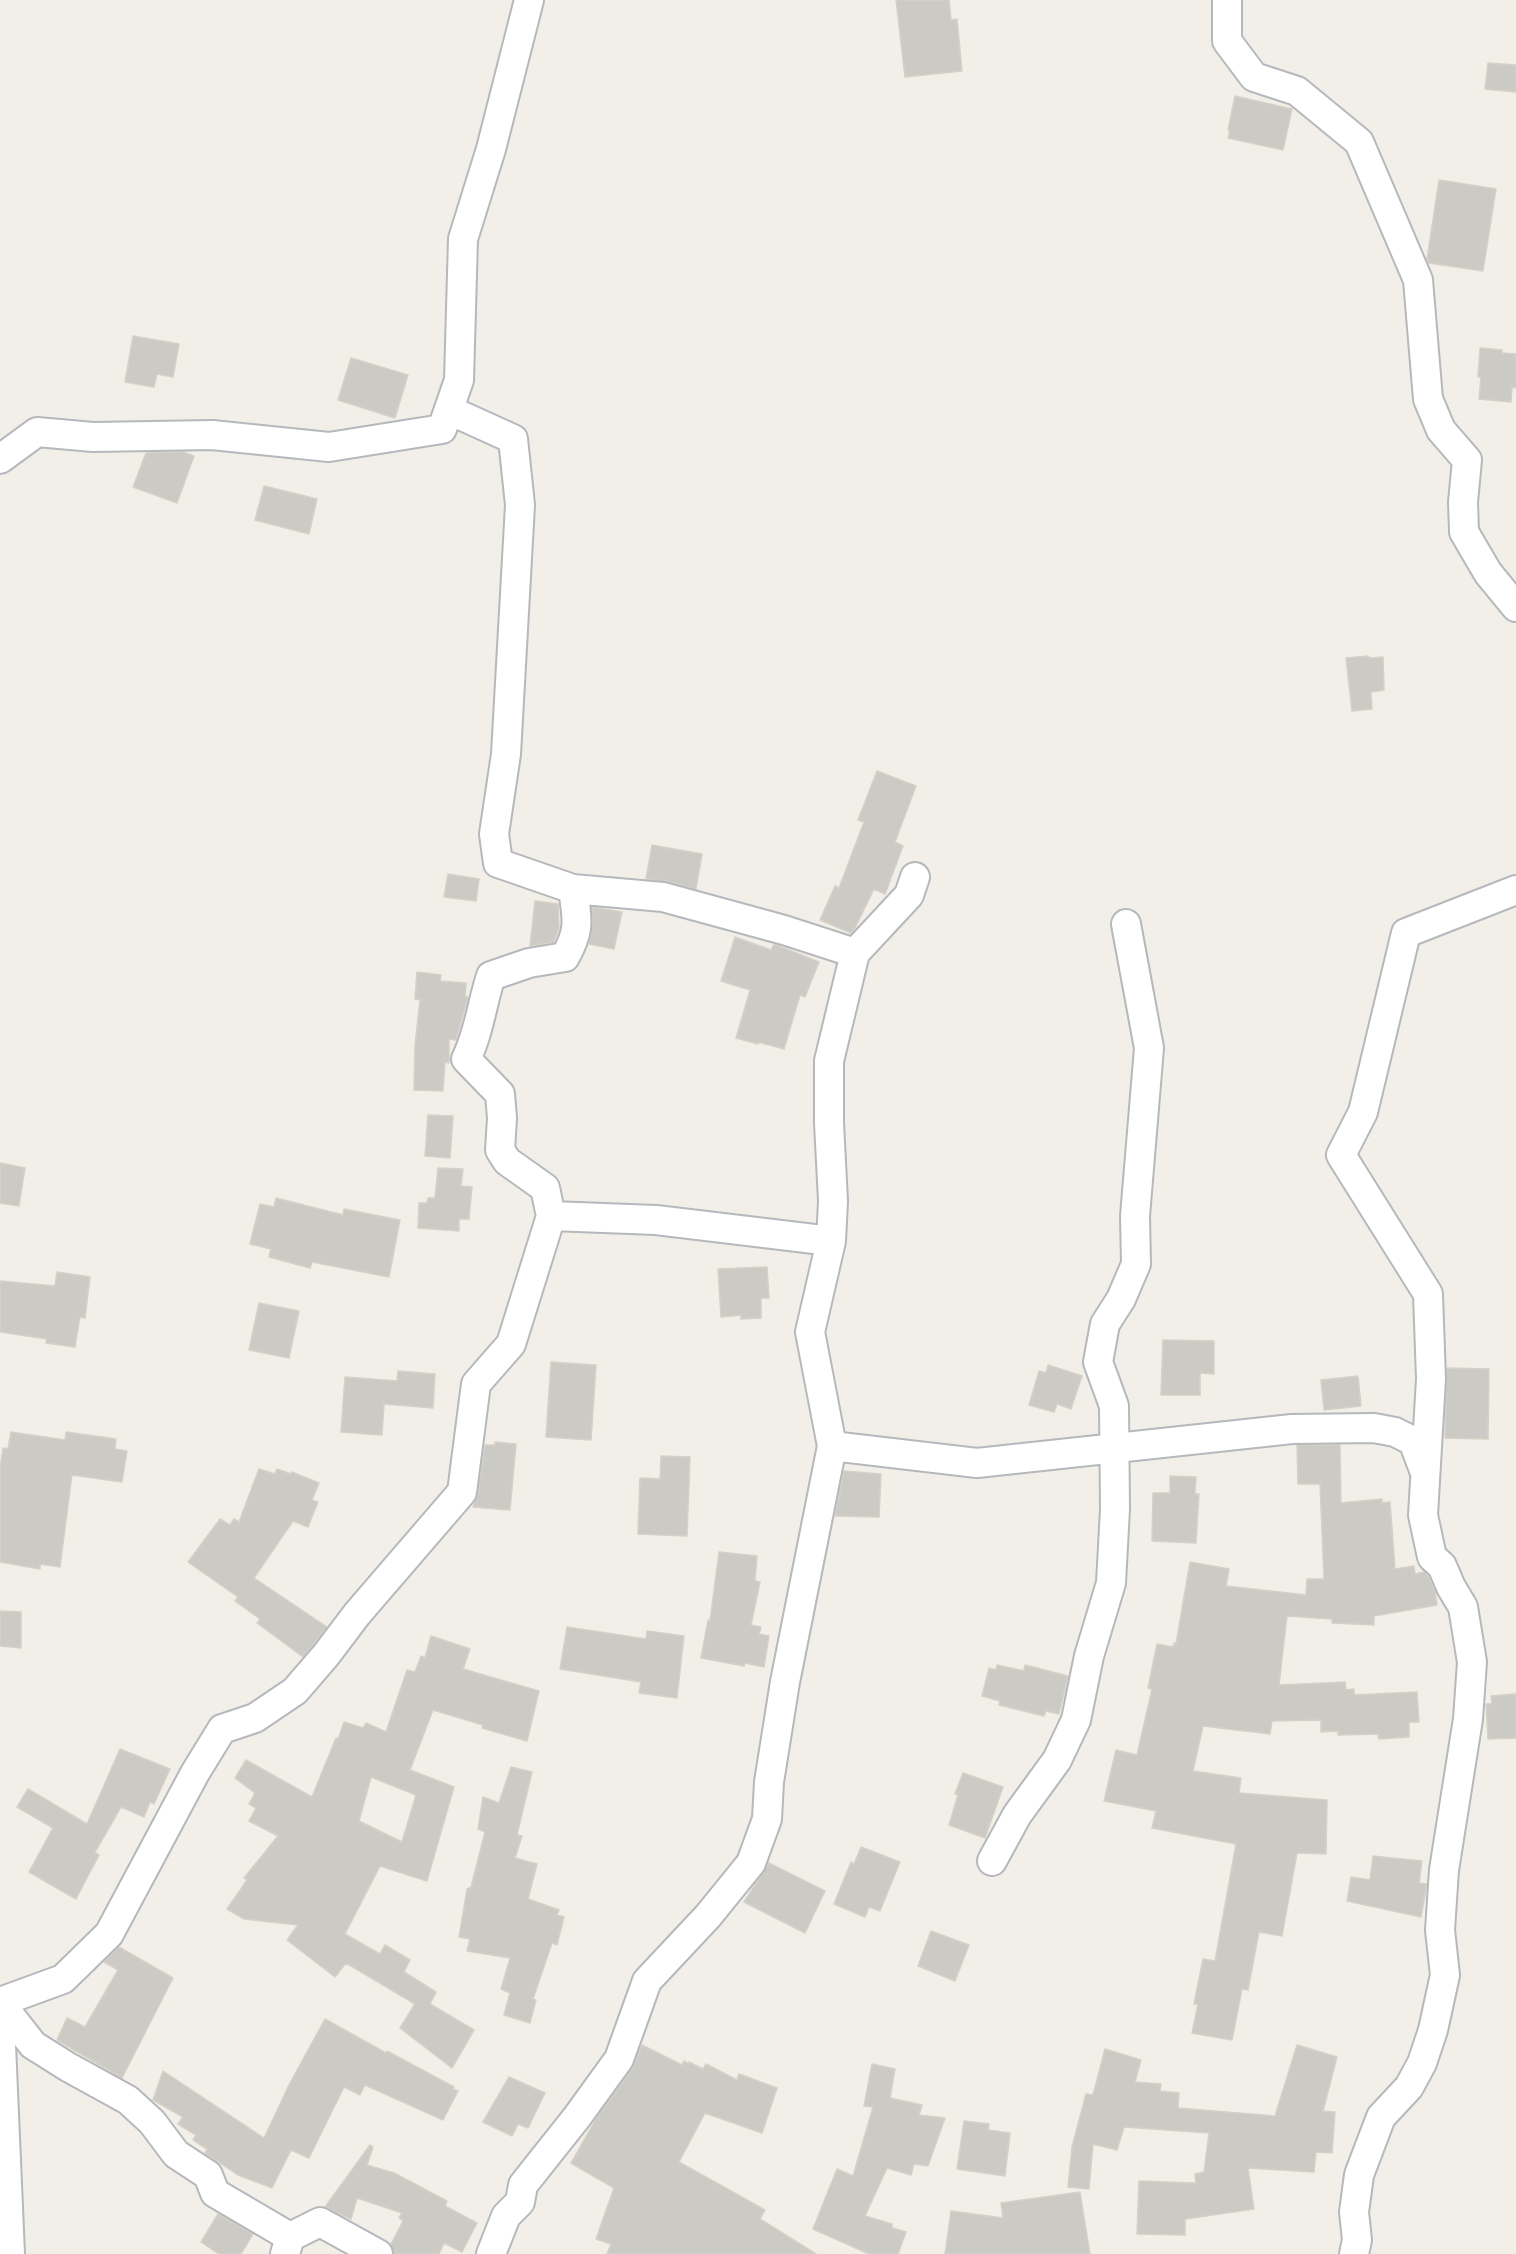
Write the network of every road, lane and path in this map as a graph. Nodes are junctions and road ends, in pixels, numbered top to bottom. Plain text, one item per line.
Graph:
1 (529, 0) edge
2 (1227, 0) edge
3 (449, 410) junction
4 (0, 459) edge
5 (1516, 607) edge
6 (915, 878) dead end
7 (573, 889) junction
8 (1516, 890) edge
9 (1126, 924) dead end
10 (855, 954) junction
11 (551, 1216) junction
12 (831, 1241) junction
13 (832, 1446) junction
14 (1115, 1447) junction
15 (1424, 1470) junction
16 (992, 1861) dead end
17 (0, 2003) edge
18 (0, 2021) edge
19 (287, 2245) edge
20 (10, 2254) edge
21 (378, 2254) edge
22 (491, 2254) edge
23 (1354, 2254) edge

1 - 3 street
2 - 5 street
3 - 4 street
3 - 7 street
6 - 10 street
7 - 10 street
7 - 11 street
8 - 15 street
9 - 14 street
10 - 12 street
11 - 12 street
11 - 17 street
12 - 13 street
13 - 14 street
13 - 22 street
14 - 15 street
14 - 16 street
15 - 23 street
17 - 19 street
18 - 20 street
19 - 21 street

